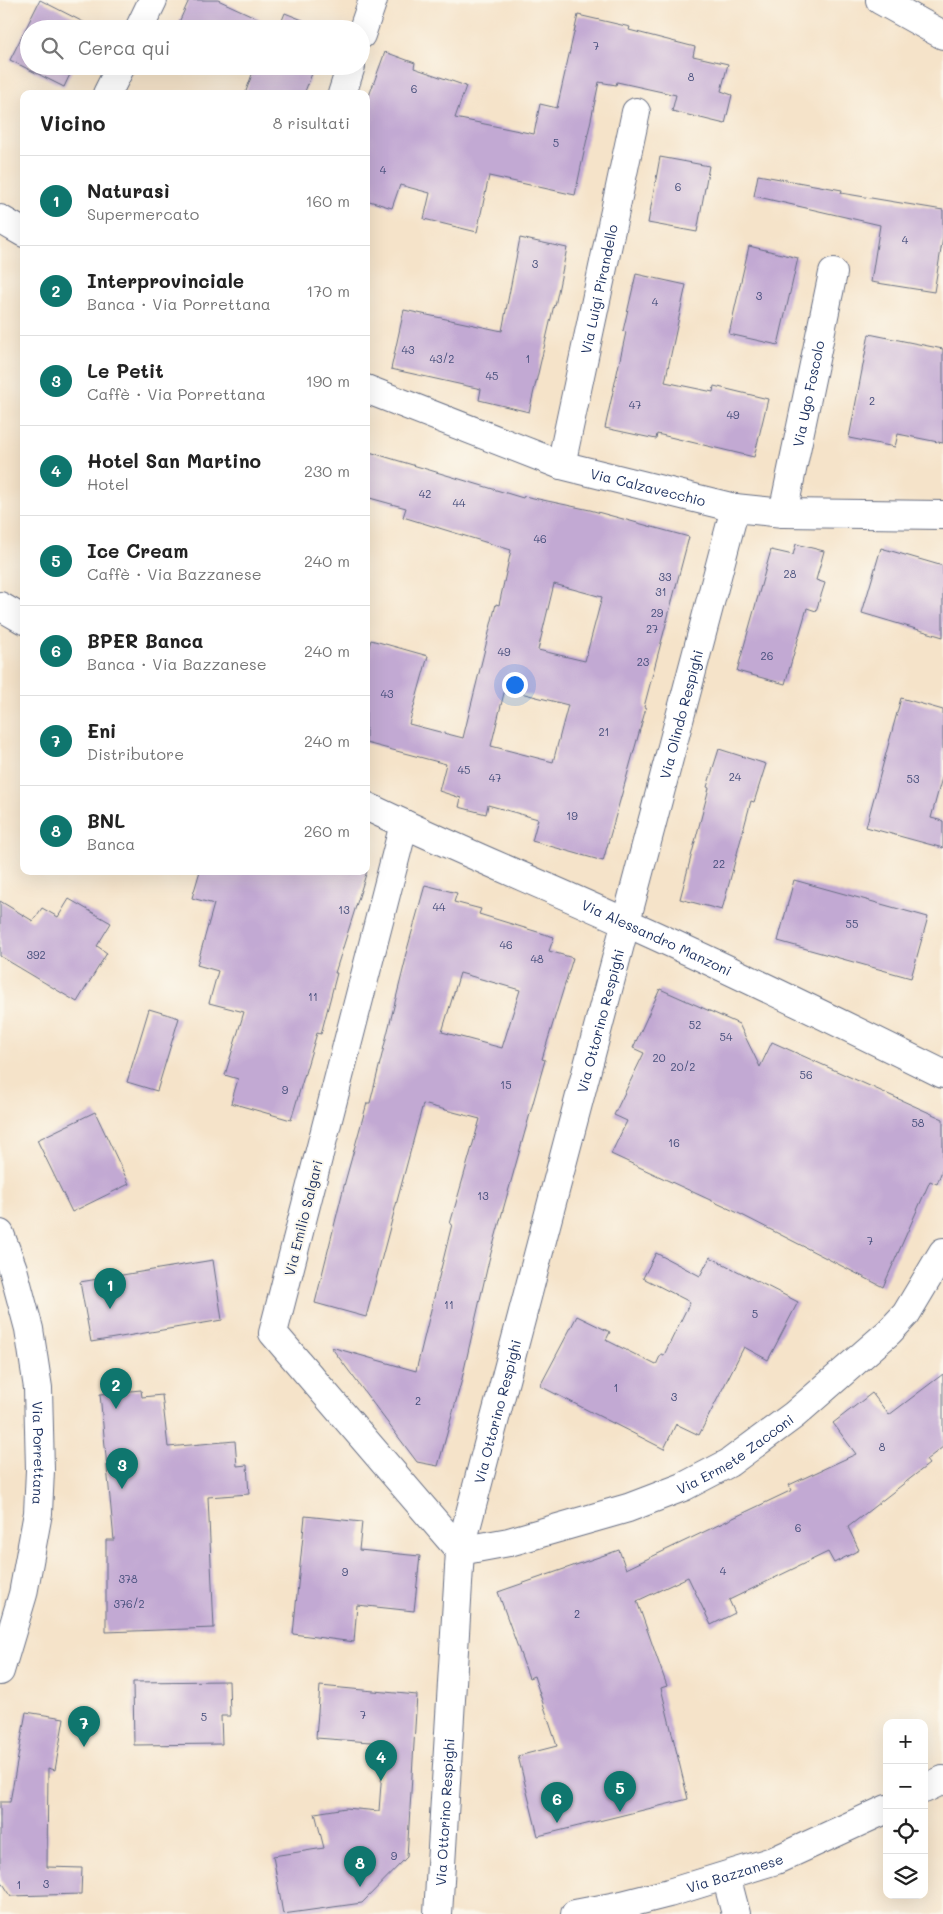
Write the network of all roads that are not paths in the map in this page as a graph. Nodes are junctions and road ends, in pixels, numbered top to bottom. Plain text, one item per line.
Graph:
1 (153, 0) edge
2 (373, 0) edge
3 (880, 0) edge
4 (143, 20) edge
5 (366, 20) edge
6 (943, 35) edge
7 (116, 75) edge
8 (348, 75) edge
9 (109, 90) edge
10 (343, 90) edge
11 (636, 112) dead end
12 (0, 219) edge
13 (20, 231) edge
14 (833, 273) dead end
15 (370, 391) edge
16 (561, 465) junction
17 (735, 508) junction
18 (783, 513) junction
19 (943, 515) edge
20 (0, 606) edge
21 (20, 618) edge
22 (370, 808) edge
23 (404, 824) junction
24 (625, 922) junction
25 (943, 1074) edge
26 (0, 1234) edge
27 (943, 1252) edge
28 (460, 1551) junction
29 (0, 1671) edge
30 (943, 1780) edge
31 (928, 1788) edge
32 (883, 1811) edge
33 (726, 1876) junction
34 (625, 1910) edge
35 (438, 1914) edge
36 (575, 1914) edge
37 (736, 1914) edge

1 - 4 main road
2 - 5 main road
3 - 6 main road
7 - 9 main road
8 - 10 main road
11 - 16 main road, Via Luigi Pirandello
12 - 13 main road
14 - 18 main road, Via Ugo Foscolo
15 - 16 main road, Via Calzavecchio
16 - 17 main road, Via Calzavecchio
17 - 18 main road, Via Calzavecchio
17 - 24 main road, Via Olindo Respighi
18 - 19 main road, Via Calzavecchio
20 - 21 main road
22 - 23 main road, Via Alessandro Manzoni
23 - 24 main road, Via Alessandro Manzoni
23 - 28 main road, Via Emilio Salgari
24 - 25 main road, Via Alessandro Manzoni
24 - 28 main road, Via Ottorino Respighi
26 - 29 main road, Via Porrettana
27 - 28 main road, Via Ermete Zacconi
28 - 35 main road, Via Ottorino Respighi
30 - 31 main road
32 - 33 main road, Via Bazzanese
33 - 34 main road, Via Bazzanese
33 - 37 main road
34 - 36 main road, Via Bazzanese

